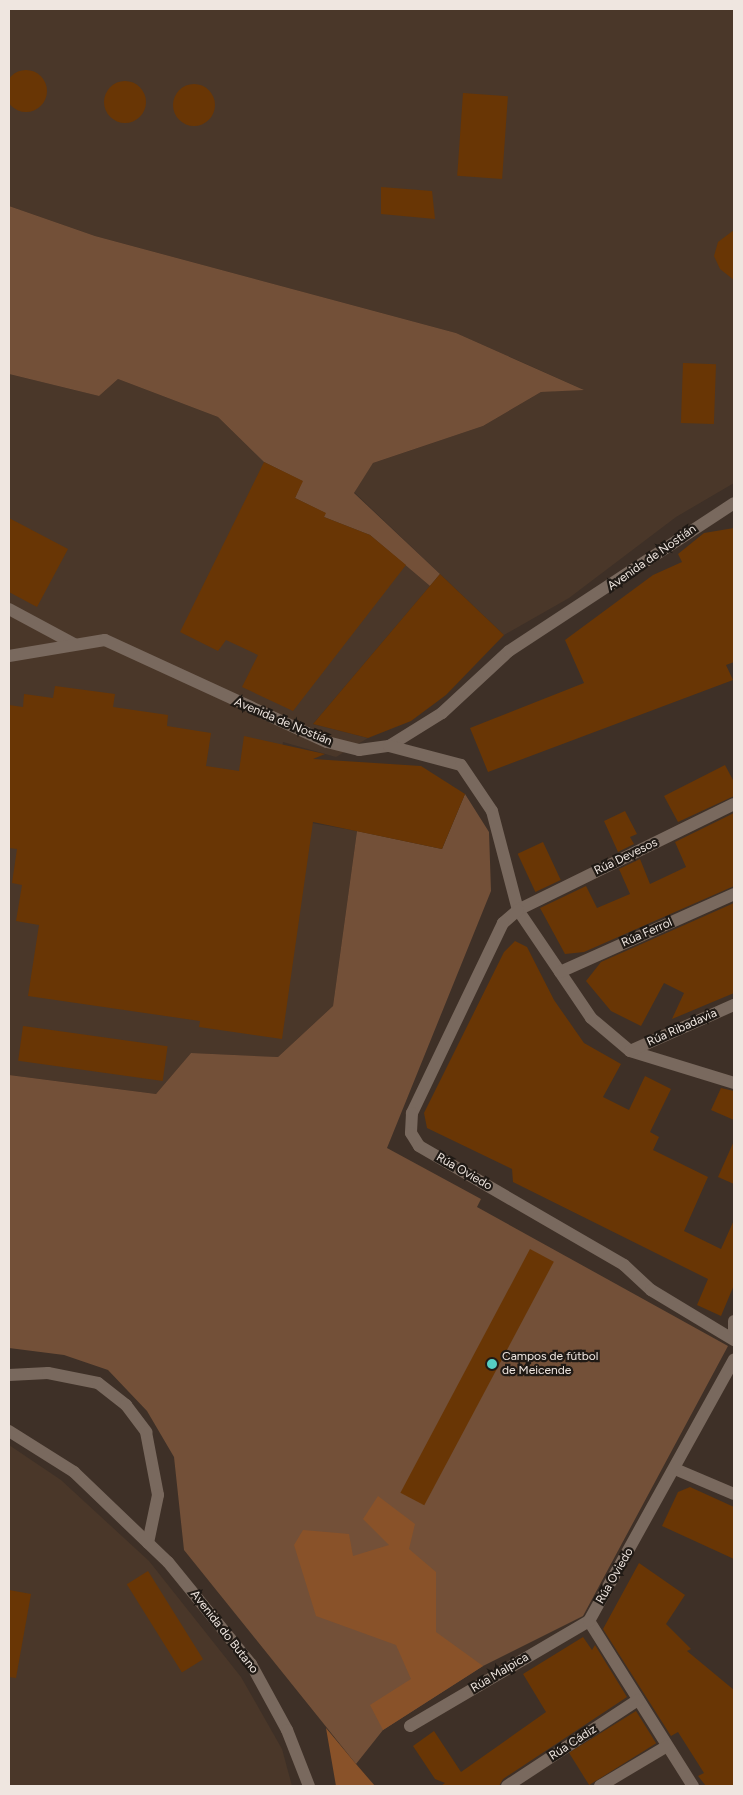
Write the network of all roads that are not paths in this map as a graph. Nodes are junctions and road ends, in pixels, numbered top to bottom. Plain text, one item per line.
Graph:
1 (734, 503) edge
2 (9, 608) edge
3 (74, 644) junction
4 (9, 656) edge
5 (389, 746) junction
6 (734, 804) edge
7 (734, 894) edge
8 (518, 910) junction
9 (560, 972) junction
10 (734, 1005) edge
11 (630, 1051) junction
12 (734, 1083) edge
13 (734, 1321) edge
14 (734, 1330) edge
15 (734, 1340) edge
16 (734, 1359) edge
17 (9, 1375) edge
18 (9, 1431) edge
19 (675, 1469) junction
20 (734, 1494) edge
21 (148, 1543) junction
22 (589, 1621) junction
23 (638, 1700) junction
24 (410, 1726) dead end
25 (667, 1746) junction
26 (309, 1786) edge
27 (507, 1786) edge
28 (600, 1786) edge
29 (694, 1786) edge

1 - 5 street, Avenida de Nostián
2 - 3 street
3 - 4 street, Avenida de Nostián
3 - 5 street, Avenida de Nostián
5 - 8 street
6 - 8 street, Rúa Devesos
7 - 9 street, Rúa Ferrol
8 - 9 street
8 - 15 street, Rúa Oviedo
9 - 11 street
10 - 11 street, Rúa Ribadavia
11 - 12 street
13 - 14 street
16 - 19 street, Rúa Oviedo
17 - 21 street
18 - 21 street, Avenida do Butano
19 - 20 street
19 - 22 street, Rúa Oviedo
21 - 26 street, Avenida do Butano
22 - 23 street
22 - 24 street, Rúa Malpica
23 - 25 street
23 - 27 street, Rúa Cádiz
25 - 28 street
25 - 29 street

